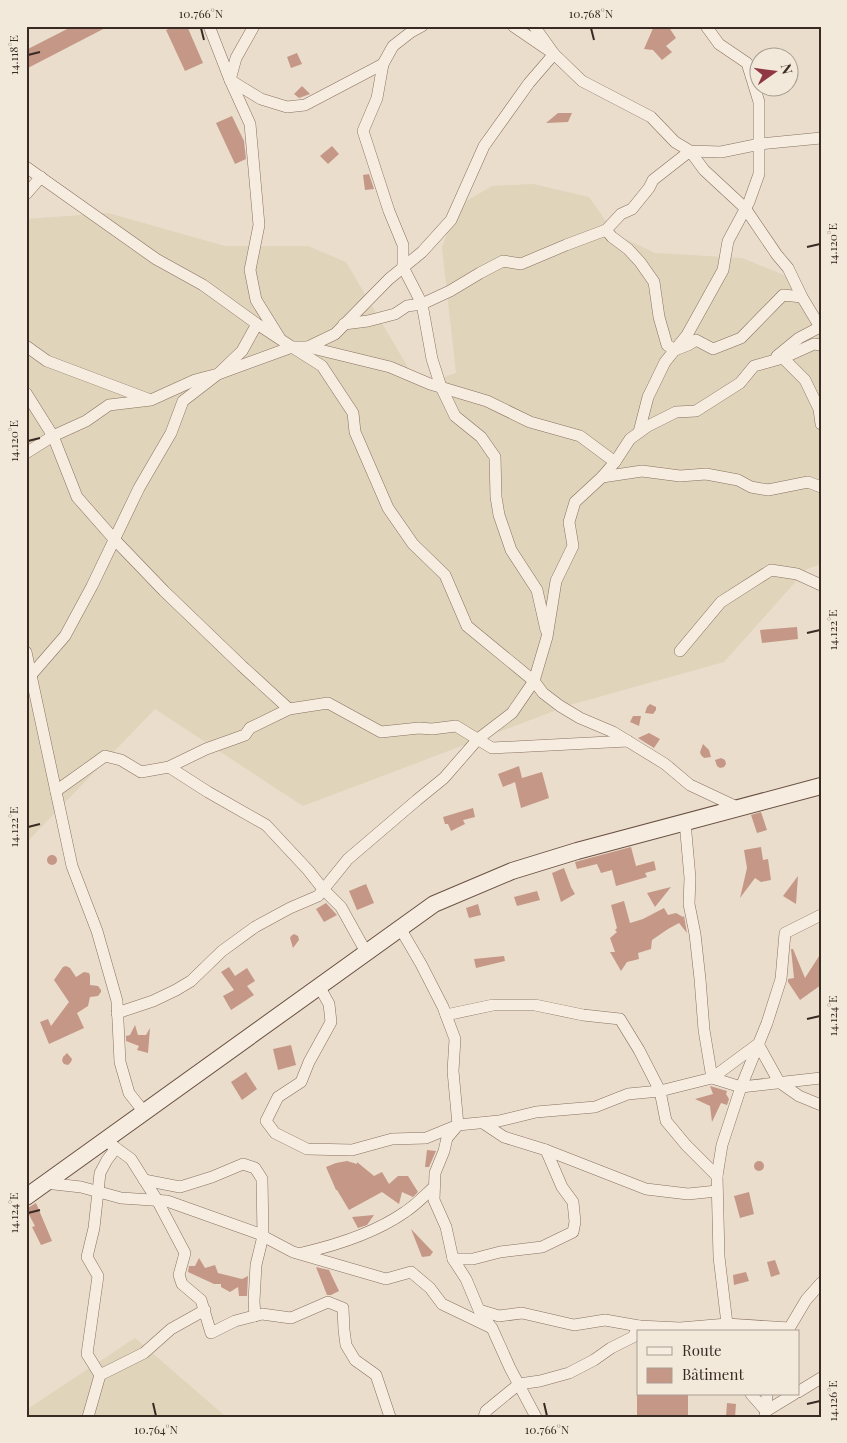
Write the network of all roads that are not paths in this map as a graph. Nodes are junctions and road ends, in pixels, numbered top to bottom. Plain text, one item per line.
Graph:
1 (209, 26) edge
2 (254, 26) edge
3 (422, 26) edge
4 (513, 26) edge
5 (534, 26) edge
6 (706, 26) edge
7 (554, 54) junction
8 (383, 64) junction
9 (230, 80) junction
10 (821, 138) edge
11 (760, 144) junction
12 (690, 151) junction
13 (26, 167) edge
14 (41, 177) junction
15 (26, 194) edge
16 (745, 208) junction
17 (606, 230) junction
18 (403, 267) junction
19 (802, 297) junction
20 (422, 304) junction
21 (256, 324) junction
22 (344, 324) junction
23 (821, 327) edge
24 (282, 340) junction
25 (821, 344) edge
26 (26, 346) edge
27 (292, 347) junction
28 (308, 347) junction
29 (675, 350) junction
30 (777, 359) junction
31 (218, 374) junction
32 (441, 387) junction
33 (26, 393) edge
34 (151, 400) junction
35 (821, 424) edge
36 (639, 432) junction
37 (53, 436) junction
38 (26, 453) edge
39 (615, 462) junction
40 (602, 477) junction
41 (821, 487) edge
42 (114, 540) junction
43 (821, 585) edge
44 (547, 637) junction
45 (680, 651) dead end
46 (26, 652) edge
47 (29, 675) edge
48 (534, 681) junction
49 (289, 709) junction
50 (478, 739) junction
51 (628, 741) junction
52 (169, 767) junction
53 (821, 786) edge
54 (56, 791) junction
55 (739, 808) junction
56 (685, 822) junction
57 (323, 889) junction
58 (821, 915) edge
59 (400, 928) junction
60 (366, 952) junction
61 (319, 986) junction
62 (117, 1013) junction
63 (446, 1015) junction
64 (758, 1044) junction
65 (712, 1078) junction
66 (821, 1078) edge
67 (779, 1082) junction
68 (742, 1087) junction
69 (660, 1090) junction
70 (821, 1105) edge
71 (144, 1112) junction
72 (483, 1123) junction
73 (458, 1125) junction
74 (111, 1144) junction
75 (546, 1150) junction
76 (717, 1176) junction
77 (144, 1180) junction
78 (45, 1183) junction
79 (434, 1187) junction
80 (717, 1190) junction
81 (97, 1192) junction
82 (26, 1196) edge
83 (157, 1200) junction
84 (263, 1236) junction
85 (300, 1254) junction
86 (453, 1259) junction
87 (821, 1283) edge
88 (205, 1310) junction
89 (479, 1310) junction
90 (255, 1316) junction
91 (639, 1326) junction
92 (492, 1328) junction
93 (728, 1328) edge
94 (788, 1330) edge
95 (100, 1375) junction
96 (821, 1378) edge
97 (519, 1384) junction
98 (800, 1391) edge
99 (752, 1396) edge
100 (767, 1396) edge
101 (791, 1396) edge
102 (765, 1414) edge
103 (88, 1417) edge
104 (390, 1417) edge
105 (484, 1417) edge
106 (536, 1417) edge

1 - 9 street
2 - 9 street
3 - 8 street
4 - 7 street
5 - 7 street
6 - 11 street
7 - 12 street
7 - 18 street
8 - 9 street
8 - 18 street
9 - 24 street
10 - 11 street
11 - 12 street
11 - 16 street
12 - 16 street
12 - 17 street
13 - 14 street
14 - 15 street
14 - 21 street
16 - 19 street
16 - 29 street
17 - 20 street
17 - 29 street
18 - 20 street
18 - 22 street
19 - 23 street
19 - 29 street
20 - 22 street
20 - 32 street
21 - 24 street
21 - 31 street
22 - 28 street
23 - 30 street
24 - 27 street
25 - 30 street
26 - 34 street
27 - 28 street
27 - 31 street
27 - 48 street
28 - 32 street
29 - 36 street
30 - 35 street
30 - 36 street
31 - 34 street
31 - 42 street
32 - 39 street
32 - 44 street
33 - 37 street
34 - 37 street
36 - 39 street
37 - 38 street
37 - 42 street
39 - 40 street
40 - 41 street
40 - 44 street
42 - 47 street
42 - 49 street
43 - 45 street
44 - 48 street
46 - 47 street
47 - 54 street
48 - 50 street
48 - 51 street
49 - 50 street
49 - 52 street
50 - 51 street
50 - 57 street
51 - 55 street
52 - 54 street
52 - 57 street
53 - 55 main road
54 - 62 street
55 - 56 main road
56 - 59 main road
56 - 65 street
57 - 60 street
57 - 62 street
58 - 64 street
59 - 60 main road
59 - 63 street
60 - 61 main road
61 - 71 main road
61 - 73 street
62 - 71 street
63 - 69 street
63 - 73 street
64 - 65 street
64 - 67 street
64 - 68 street
65 - 68 street
65 - 69 street
66 - 67 street
67 - 68 street
67 - 70 street
68 - 76 street
69 - 72 street
69 - 76 street
71 - 74 main road
72 - 73 street
72 - 75 street
73 - 79 street
74 - 77 street
74 - 78 main road
74 - 81 street
75 - 80 street
75 - 86 street
76 - 80 street
77 - 83 street
77 - 84 street
78 - 81 street
78 - 82 main road
79 - 85 street
79 - 86 street
80 - 93 street
81 - 83 street
81 - 95 street
83 - 84 street
83 - 88 street
84 - 85 street
84 - 90 street
85 - 92 street
86 - 89 street
87 - 94 street
88 - 90 street
88 - 95 street
89 - 91 street
89 - 92 street
90 - 104 street
91 - 93 street
91 - 97 street
92 - 97 street
93 - 94 street
95 - 103 street
96 - 98 street
97 - 105 street
97 - 106 street
99 - 102 street
100 - 102 street
101 - 102 street

